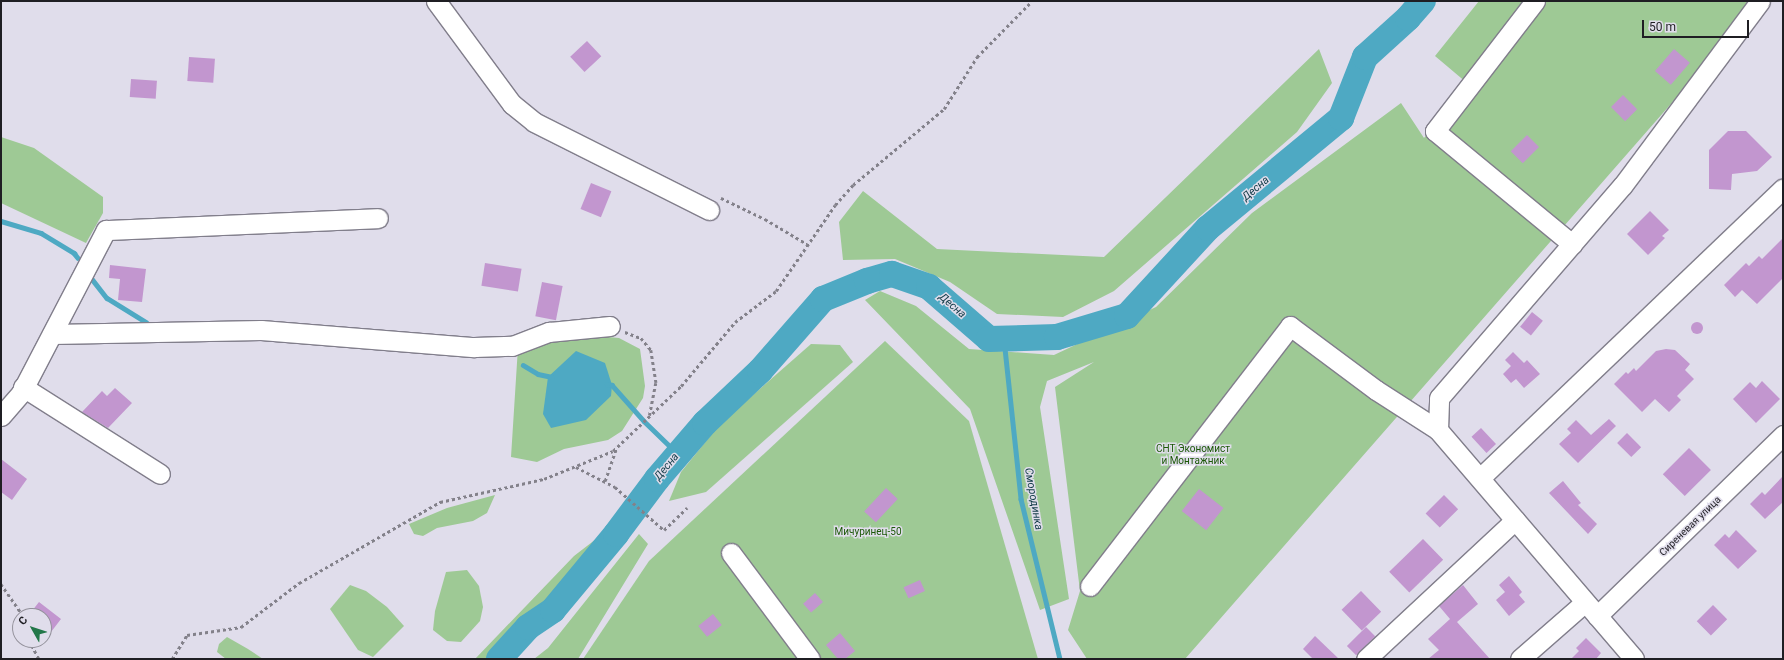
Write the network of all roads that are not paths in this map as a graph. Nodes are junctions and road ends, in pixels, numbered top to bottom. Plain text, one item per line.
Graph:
1 (436, 1) edge
2 (1535, 1) edge
3 (1760, 1) edge
4 (1783, 188) edge
5 (709, 210) road end
6 (378, 218) dead end
7 (1572, 244) junction
8 (610, 326) road end
9 (52, 334) junction
10 (24, 387) junction
11 (1, 416) edge
12 (1438, 430) junction
13 (1783, 435) edge
14 (160, 474) dead end
15 (1480, 478) junction
16 (1515, 520) junction
17 (731, 553) dead end
18 (1090, 586) dead end
19 (1591, 609) junction
20 (810, 659) edge
21 (1366, 659) edge
22 (1520, 659) edge
23 (1634, 659) edge

1 - 5 street
2 - 7 street
3 - 7 street
4 - 15 street
6 - 9 street
7 - 12 street
8 - 9 street
9 - 10 street
10 - 11 street
10 - 14 street
12 - 15 street
12 - 18 street
13 - 19 street, Сиреневая улица
15 - 16 street
16 - 19 street
16 - 21 street
17 - 20 street
19 - 22 street, Сиреневая улица
19 - 23 street

